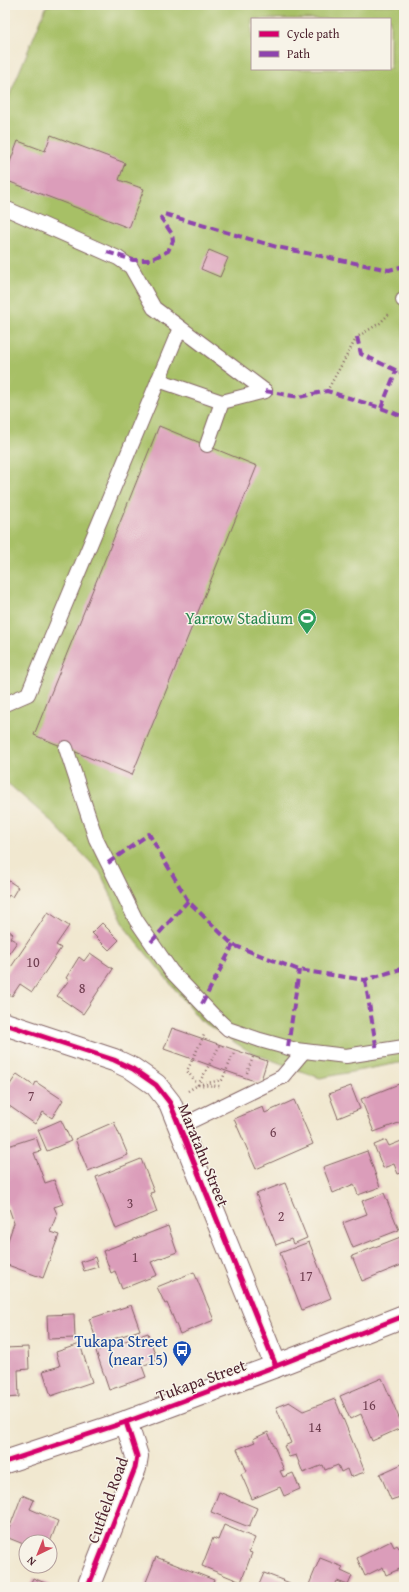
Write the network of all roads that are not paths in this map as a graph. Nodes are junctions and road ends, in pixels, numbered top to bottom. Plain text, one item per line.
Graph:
1 (5, 208) edge
2 (180, 328) junction
3 (158, 380) junction
4 (222, 402) junction
5 (207, 445) dead end
6 (5, 704) edge
7 (66, 748) dead end
8 (5, 1024) edge
9 (404, 1047) edge
10 (304, 1051) junction
11 (179, 1127) junction
12 (404, 1316) edge
13 (276, 1366) junction
14 (126, 1422) junction
15 (5, 1462) edge
16 (88, 1587) edge

1 - 2 lane
2 - 3 lane
2 - 4 lane
3 - 4 lane
3 - 6 lane
4 - 5 lane
7 - 10 lane
8 - 11 street, Maratahu Street
9 - 10 lane
10 - 11 lane
11 - 13 street, Maratahu Street
12 - 13 street, Tukapa Street
13 - 14 street, Tukapa Street
14 - 15 street, Tukapa Street
14 - 16 street, Cutfield Road

